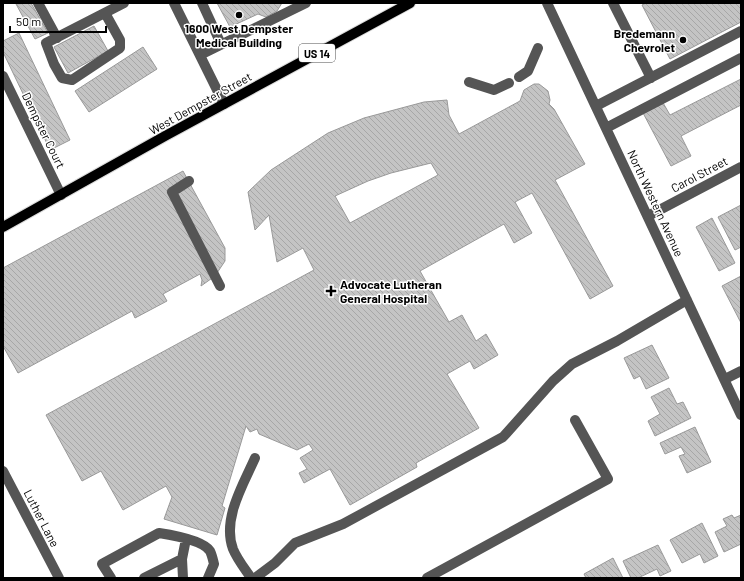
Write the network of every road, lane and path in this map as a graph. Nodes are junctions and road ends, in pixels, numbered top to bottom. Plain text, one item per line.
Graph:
1 (38, 3) edge
2 (124, 3) edge
3 (174, 3) edge
4 (202, 3) edge
5 (306, 3) edge
6 (410, 3) edge
7 (547, 3) edge
8 (613, 3) edge
9 (105, 13) junction
10 (741, 31) edge
11 (57, 38) junction
12 (221, 44) junction
13 (538, 48) dead end
14 (200, 55) junction
15 (741, 58) edge
16 (3, 76) edge
17 (519, 77) dead end
18 (651, 78) junction
19 (469, 82) dead end
20 (509, 83) dead end
21 (224, 104) junction
22 (596, 106) junction
23 (606, 128) junction
24 (741, 167) edge
25 (190, 182) dead end
26 (61, 195) junction
27 (648, 216) junction
28 (3, 227) edge
29 (220, 286) dead end
30 (687, 300) junction
31 (741, 371) edge
32 (725, 379) junction
33 (741, 415) edge
34 (575, 420) dead end
35 (255, 458) dead end
36 (3, 471) edge
37 (186, 538) junction
38 (182, 559) junction
39 (59, 578) edge
40 (111, 578) edge
41 (144, 578) edge
42 (183, 578) edge
43 (208, 578) edge
44 (251, 578) edge
45 (255, 578) edge
46 (427, 578) edge

1 - 11 street
2 - 9 street
3 - 14 street
4 - 12 street
5 - 12 street
6 - 21 main road, West Dempster Street / US 14
7 - 22 street, North Western Avenue
8 - 18 street
9 - 11 street
9 - 11 street
10 - 18 street
12 - 14 street
13 - 17 street
14 - 21 street
15 - 23 street
16 - 26 street, Dempster Court
18 - 22 street
19 - 20 street
21 - 26 main road, West Dempster Street / US 14
22 - 23 street, North Western Avenue
23 - 27 street, North Western Avenue
24 - 27 street, Carol Street
25 - 29 street
26 - 28 main road, West Dempster Street / US 14
27 - 30 street, North Western Avenue
30 - 32 street, North Western Avenue
30 - 45 street
31 - 32 street
32 - 33 street, North Western Avenue
34 - 46 street
35 - 44 street
36 - 39 street, Luther Lane
37 - 38 street
37 - 40 street
37 - 43 street
38 - 41 street
38 - 42 street

